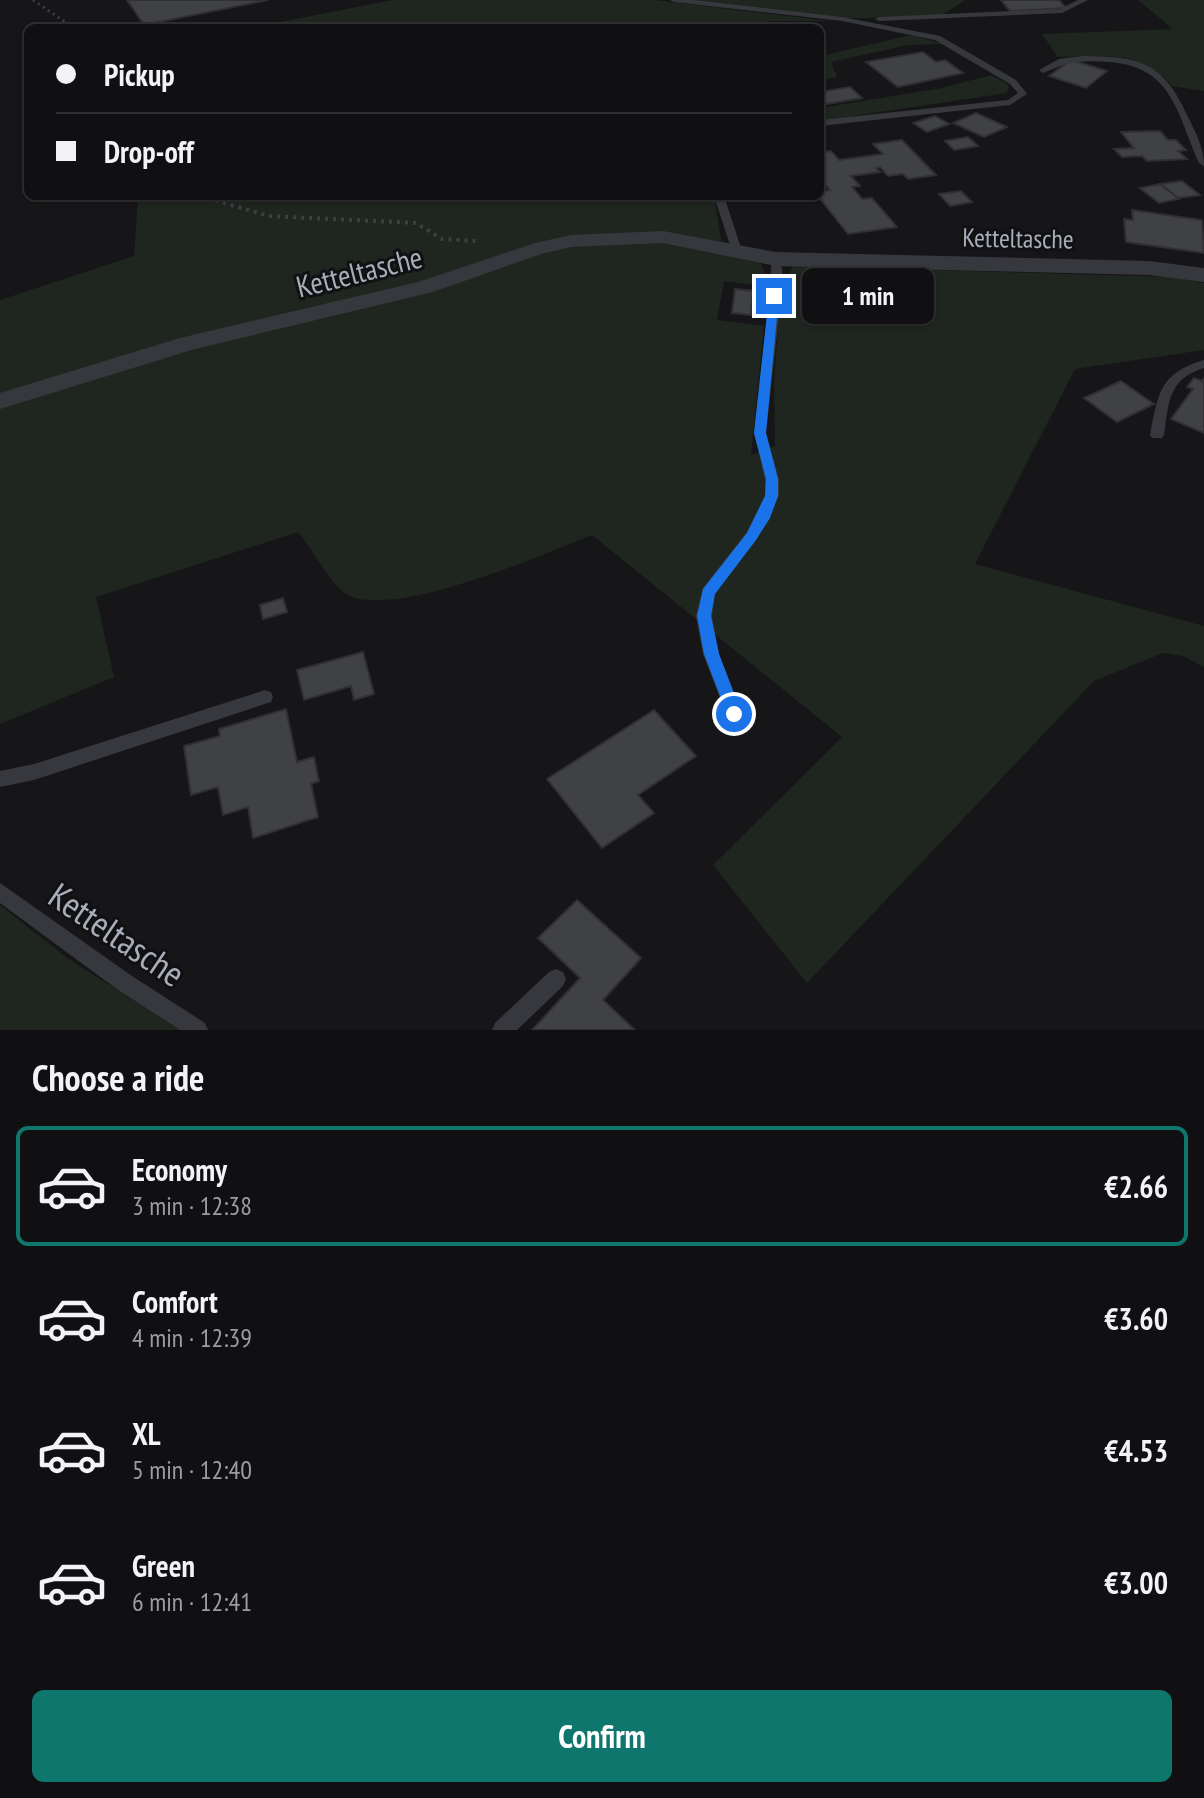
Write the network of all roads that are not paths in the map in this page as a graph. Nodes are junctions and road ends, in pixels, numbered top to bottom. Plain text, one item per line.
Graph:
1 (674, 0) edge
2 (1084, 0) edge
3 (842, 19) junction
4 (1043, 70) dead end
5 (824, 123) edge
6 (1204, 163) edge
7 (720, 200) edge
8 (737, 251) junction
9 (776, 259) junction
10 (1204, 275) edge
11 (1204, 364) edge
12 (0, 401) edge
13 (1157, 435) dead end
14 (265, 697) dead end
15 (734, 714) dead end
16 (0, 779) edge
17 (0, 892) edge
18 (556, 979) dead end
19 (198, 1030) edge
20 (502, 1030) edge

1 - 3 lane
2 - 3 lane
3 - 5 lane
4 - 6 lane
7 - 8 lane
8 - 9 street, Ketteltasche
8 - 12 street, Ketteltasche
9 - 10 street, Ketteltasche
9 - 15 lane
11 - 13 lane
14 - 16 lane
17 - 19 lane, Ketteltasche
18 - 20 lane

